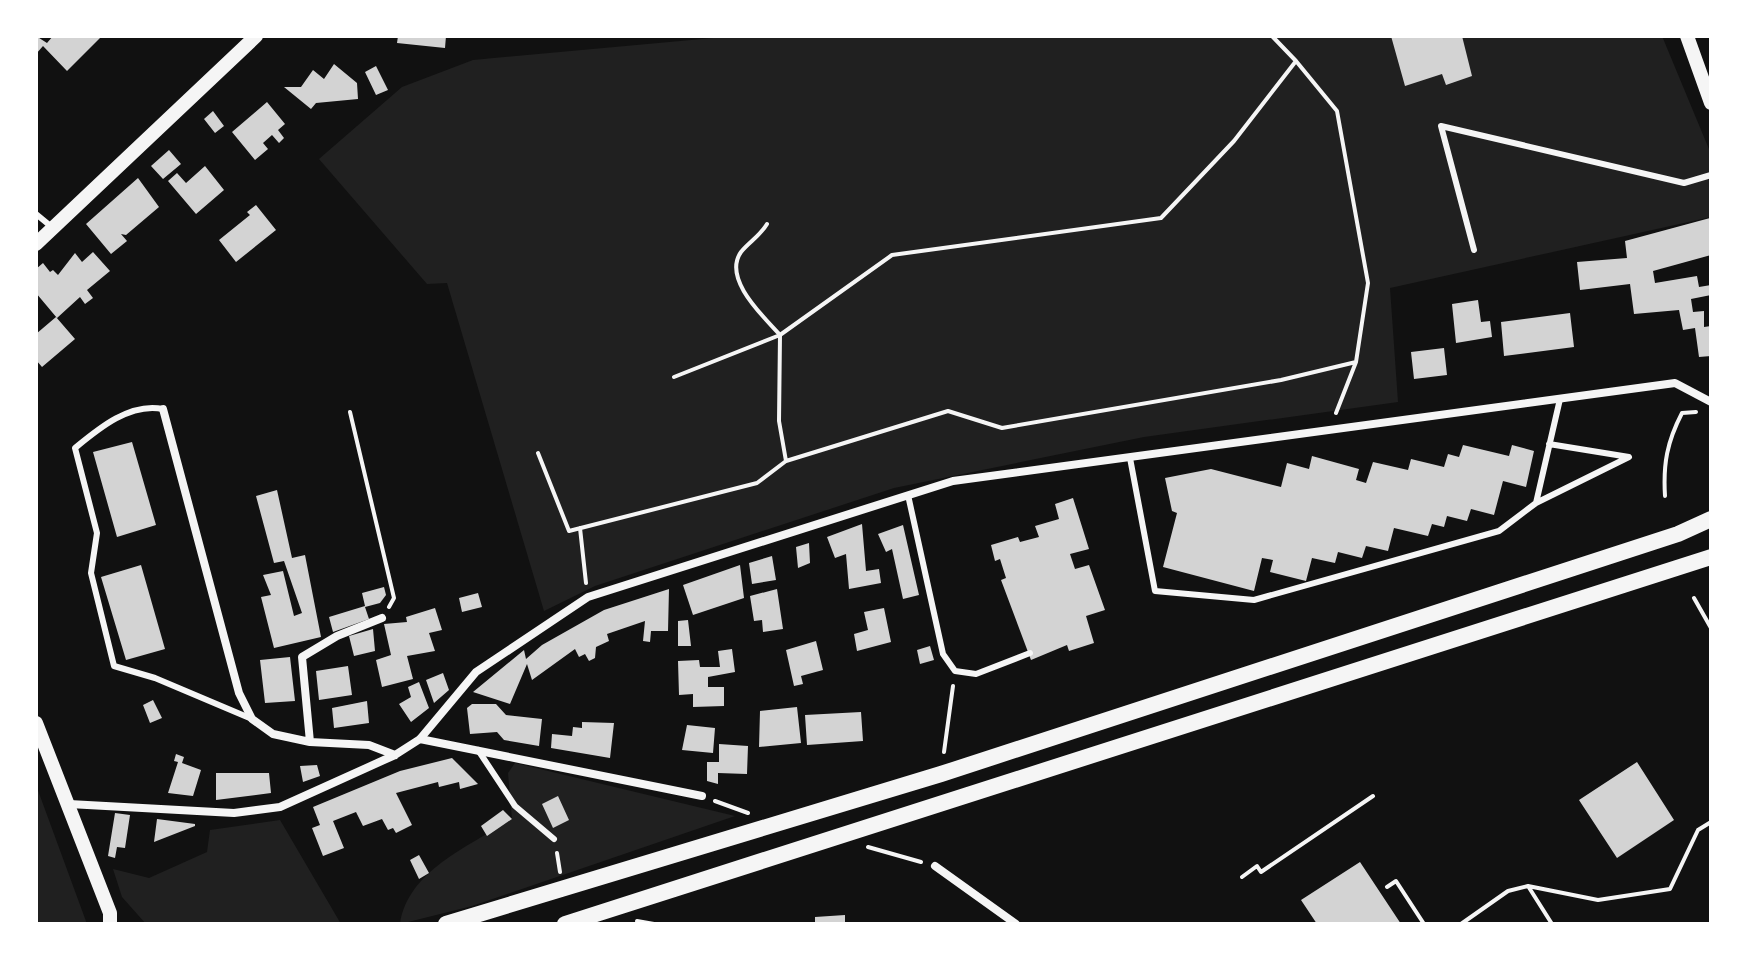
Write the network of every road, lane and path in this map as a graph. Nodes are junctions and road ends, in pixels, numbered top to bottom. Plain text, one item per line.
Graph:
1 (256, 36) edge
2 (1272, 36) edge
3 (1687, 36) edge
4 (1296, 61) junction
5 (1711, 103) edge
6 (1711, 175) edge
7 (36, 214) edge
8 (767, 224) dead end
9 (53, 228) junction
10 (36, 244) edge
11 (1474, 250) dead end
12 (780, 335) junction
13 (1356, 362) junction
14 (674, 377) dead end
15 (1560, 399) junction
16 (1711, 402) edge
17 (163, 409) joint
18 (350, 412) dead end
19 (1697, 412) dead end
20 (1330, 430) junction
21 (1549, 444) junction
22 (538, 453) dead end
23 (1130, 458) junction
24 (786, 461) junction
25 (908, 495) junction
26 (1665, 496) dead end
27 (1536, 503) junction
28 (1711, 519) edge
29 (580, 528) junction
30 (1711, 557) edge
31 (588, 597) junction
32 (1694, 598) dead end
33 (382, 618) joint
34 (1711, 628) edge
35 (1030, 653) dead end
36 (955, 671) junction
37 (252, 719) junction
38 (36, 723) edge
39 (420, 739) junction
40 (310, 742) junction
41 (478, 750) junction
42 (395, 755) junction
43 (941, 774) junction
44 (702, 796) joint
45 (1373, 796) dead end
46 (69, 804) junction
47 (1711, 822) edge
48 (779, 824) junction
49 (829, 837) junction
50 (554, 839) joint
51 (935, 866) joint
52 (1242, 877) dead end
53 (1528, 886) junction
54 (562, 887) junction
55 (1387, 887) dead end
56 (113, 920) edge
57 (446, 924) edge
58 (565, 924) edge
59 (1016, 924) edge
60 (1424, 924) edge
61 (1461, 924) edge
62 (1552, 924) edge

1 - 9 street
2 - 4 path
3 - 5 street
4 - 12 path
4 - 13 path
6 - 11 lane
7 - 9 lane
8 - 12 path
9 - 10 street
12 - 14 path
12 - 24 path
13 - 20 path
13 - 24 path
15 - 16 street
15 - 20 street
15 - 21 lane
17 - 37 street
17 - 37 lane
18 - 33 path
19 - 26 path
20 - 23 street
21 - 27 lane
21 - 27 lane
22 - 29 path
23 - 25 street
23 - 27 lane
24 - 29 path
25 - 31 street
25 - 36 lane
28 - 43 main road
29 - 31 path
30 - 49 main road
31 - 39 street
32 - 34 path
33 - 40 street
35 - 36 lane
36 - 43 path
37 - 40 street
38 - 46 street
39 - 41 street
39 - 42 street
40 - 42 street
41 - 44 street
41 - 50 lane
42 - 46 street
43 - 48 main road
44 - 48 path
45 - 52 path
46 - 56 street
47 - 53 path
48 - 54 main road
49 - 51 path
49 - 58 main road
50 - 54 path
51 - 59 street
53 - 61 path
53 - 62 path
54 - 57 main road
55 - 60 path

